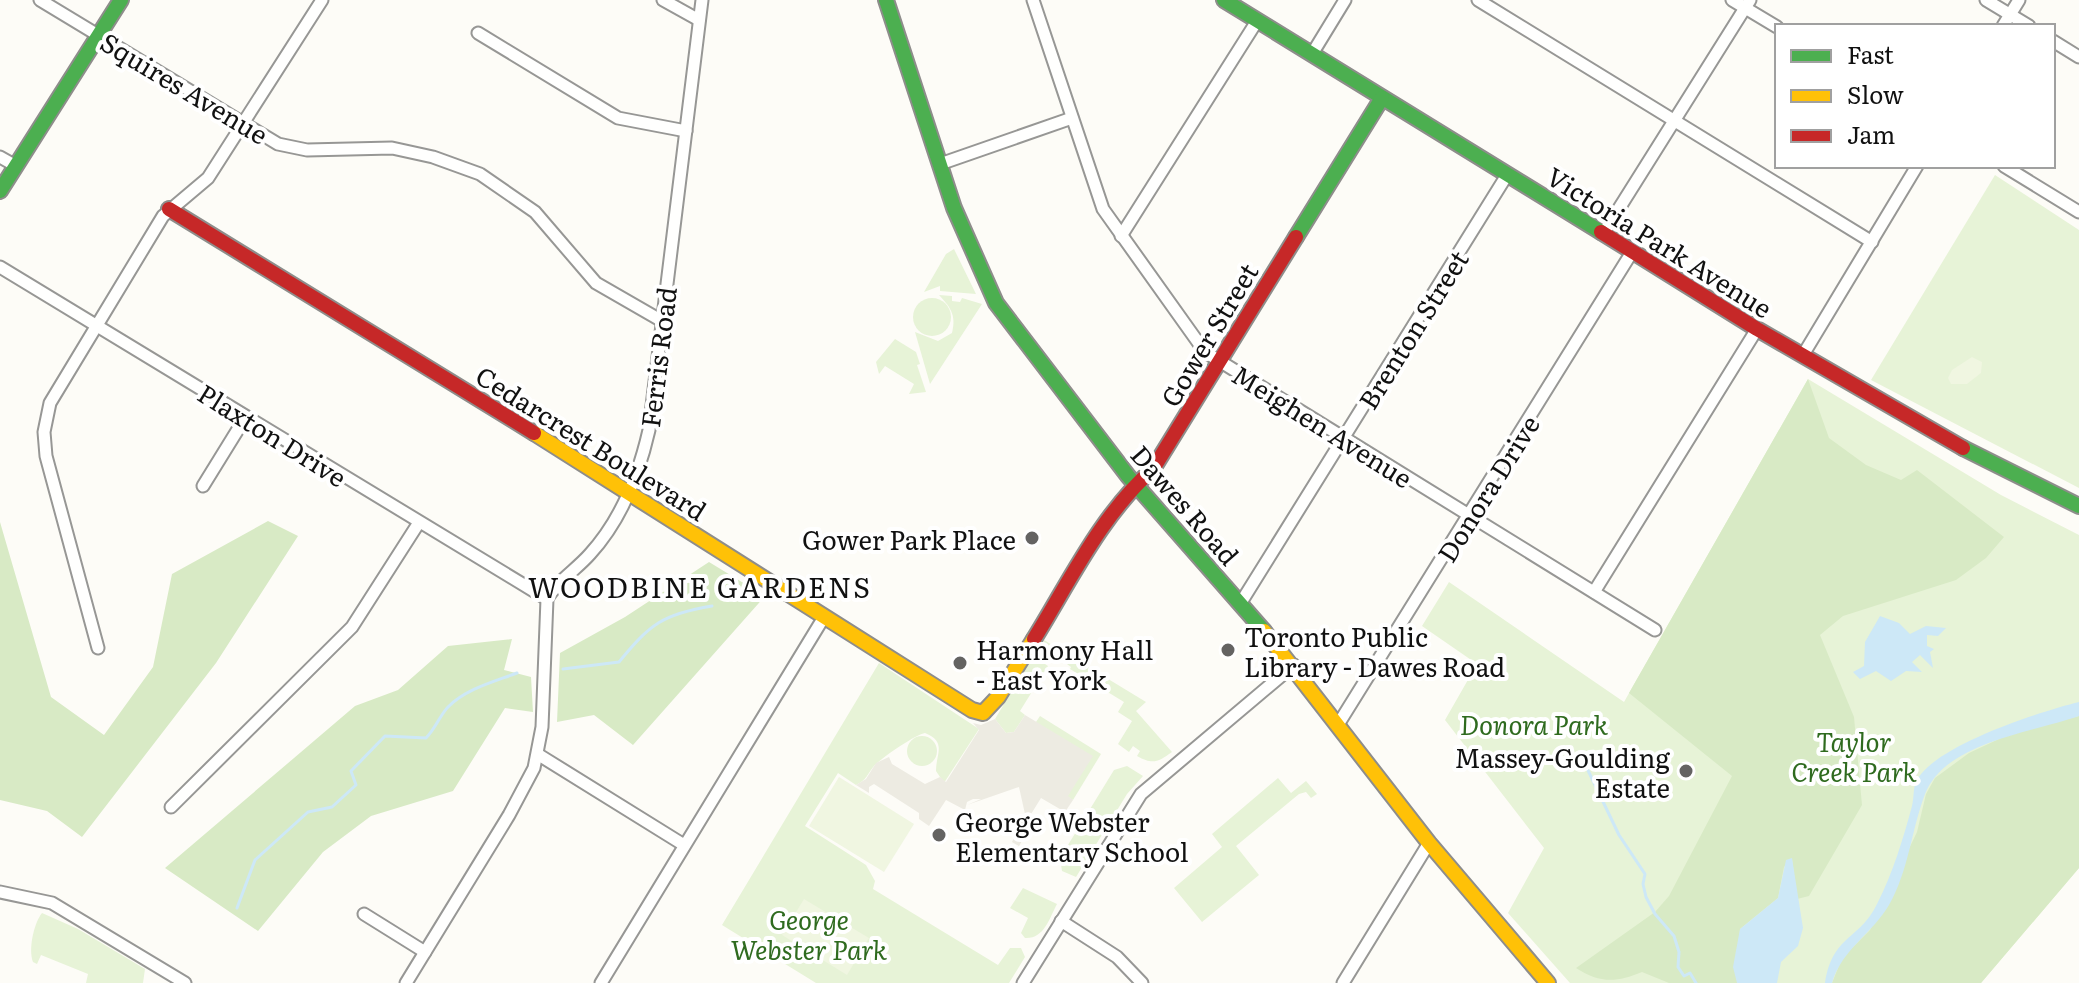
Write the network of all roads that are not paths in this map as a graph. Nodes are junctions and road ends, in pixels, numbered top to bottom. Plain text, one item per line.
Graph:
1 (40, 0) edge
2 (121, 0) edge
3 (322, 0) edge
4 (663, 0) edge
5 (702, 0) edge
6 (886, 0) edge
7 (1033, 0) edge
8 (1224, 0) edge
9 (1345, 0) edge
10 (1478, 0) edge
11 (1732, 0) edge
12 (1986, 0) edge
13 (2019, 0) edge
14 (1747, 4) edge
15 (2010, 15) junction
16 (699, 20) junction
17 (1257, 21) junction
18 (2004, 24) edge
19 (2026, 24) edge
20 (1775, 25) edge
21 (478, 33) dead end
22 (99, 35) junction
23 (2055, 42) edge
24 (1312, 54) junction
25 (2079, 57) edge
26 (1382, 98) junction
27 (1072, 118) junction
28 (1675, 121) junction
29 (243, 125) junction
30 (686, 131) junction
31 (0, 157) edge
32 (940, 164) junction
33 (16, 166) junction
34 (1916, 168) edge
35 (2007, 168) edge
36 (1507, 175) junction
37 (0, 191) edge
38 (169, 209) junction
39 (2079, 212) edge
40 (1603, 234) junction
41 (1121, 236) junction
42 (1872, 242) junction
43 (1632, 252) junction
44 (0, 267) edge
45 (662, 321) junction
46 (95, 325) junction
47 (1757, 329) junction
48 (1803, 355) junction
49 (1220, 361) junction
50 (245, 418) junction
51 (1344, 438) junction
52 (1136, 485) junction
53 (203, 486) dead end
54 (629, 492) junction
55 (2079, 506) edge
56 (1470, 515) junction
57 (418, 524) junction
58 (1594, 592) junction
59 (547, 599) junction
60 (1240, 604) junction
61 (824, 617) junction
62 (1655, 630) dead end
63 (98, 648) dead end
64 (1294, 665) junction
65 (988, 709) joint
66 (1339, 723) junction
67 (539, 755) junction
68 (171, 807) dead end
69 (1429, 843) junction
70 (684, 845) junction
71 (0, 892) edge
72 (364, 914) dead end
73 (1061, 921) junction
74 (425, 952) junction
75 (185, 983) edge
76 (406, 983) edge
77 (601, 983) edge
78 (1023, 983) edge
79 (1142, 983) edge
80 (1343, 983) edge
81 (1548, 983) edge

1 - 22 street, Squires Avenue
2 - 22 street
3 - 29 street
4 - 16 street
5 - 16 street, Ferris Road
6 - 32 street, Dawes Road
7 - 27 street, Meighen Avenue
8 - 17 street, Victoria Park Avenue
9 - 24 street
10 - 28 street
11 - 14 street
12 - 15 street
13 - 15 street
14 - 20 street
14 - 28 street
15 - 18 street
15 - 19 street
16 - 30 street, Ferris Road
17 - 24 street, Victoria Park Avenue
17 - 41 street
21 - 30 street
22 - 29 street, Squires Avenue
22 - 33 street
23 - 25 street
24 - 26 street, Victoria Park Avenue
26 - 36 street, Victoria Park Avenue
26 - 49 street, Gower Street
27 - 32 street
27 - 41 street, Meighen Avenue
28 - 40 street
28 - 42 street
29 - 38 street
29 - 45 street, Squires Avenue
30 - 45 street, Ferris Road
31 - 33 street
32 - 52 street, Dawes Road
33 - 37 street
34 - 42 street
35 - 39 street
36 - 40 street, Victoria Park Avenue
36 - 51 street, Brenton Street
38 - 46 street
38 - 54 street, Cedarcrest Boulevard
40 - 43 street, Victoria Park Avenue
41 - 49 street, Meighen Avenue
42 - 48 street
43 - 47 street, Victoria Park Avenue
43 - 56 street, Donora Drive
44 - 46 street, Plaxton Drive
45 - 54 street, Ferris Road
46 - 50 street, Plaxton Drive
46 - 63 street
47 - 48 street, Victoria Park Avenue
47 - 58 street
48 - 55 street, Victoria Park Avenue
49 - 51 street, Meighen Avenue
49 - 52 street, Gower Street
50 - 53 street
50 - 57 street, Plaxton Drive
51 - 56 street, Meighen Avenue
51 - 60 street, Brenton Street
52 - 60 street, Dawes Road
52 - 65 street, Gower Street
54 - 59 street, Ferris Road
54 - 61 street, Cedarcrest Boulevard
56 - 58 street, Meighen Avenue
56 - 66 street, Donora Drive
57 - 59 street, Plaxton Drive
57 - 68 street
58 - 62 street, Meighen Avenue
59 - 67 street
60 - 64 street, Dawes Road
61 - 65 street, Cedarcrest Boulevard
61 - 70 street
64 - 66 street, Dawes Road
64 - 73 street
66 - 69 street, Dawes Road
67 - 70 street
67 - 74 street
69 - 80 street
69 - 81 street, Dawes Road
70 - 77 street
71 - 75 street
72 - 74 street
73 - 78 street
73 - 79 street
74 - 76 street

